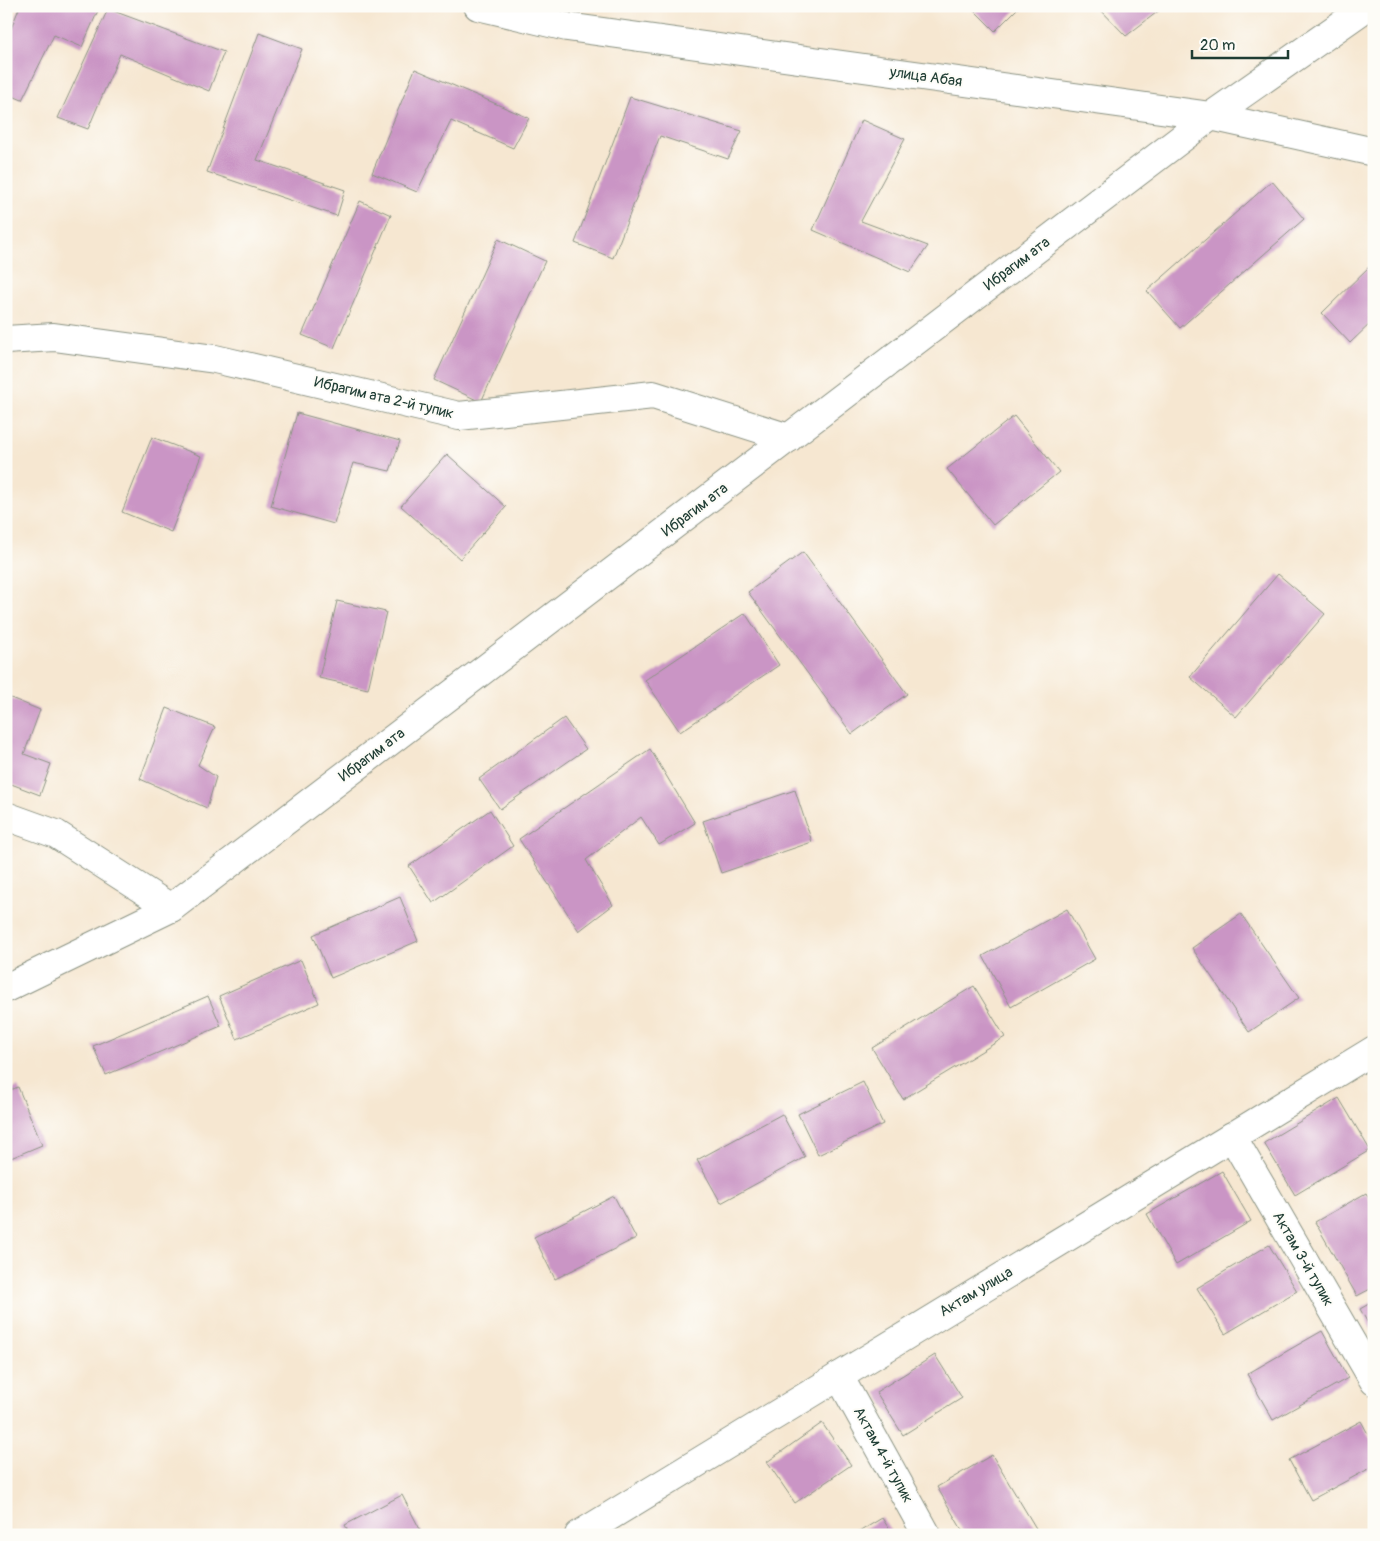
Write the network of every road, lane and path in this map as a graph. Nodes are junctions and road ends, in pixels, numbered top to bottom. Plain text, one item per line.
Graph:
1 (478, 6) edge
2 (1368, 6) edge
3 (1211, 116) junction
4 (1374, 152) edge
5 (6, 340) edge
6 (789, 438) junction
7 (6, 816) edge
8 (171, 908) junction
9 (6, 988) edge
10 (1374, 1050) edge
11 (1232, 1136) junction
12 (839, 1376) junction
13 (1374, 1381) edge
14 (579, 1535) edge
15 (927, 1535) edge

1 - 3 street, улица Абая
2 - 3 street, Ибрагим ата
3 - 4 street, улица Абая
3 - 6 street, Ибрагим ата
5 - 6 street, Ибрагим ата 2-й тупик
6 - 8 street, Ибрагим ата
7 - 8 street
8 - 9 street, Ибрагим ата
10 - 11 street, Актам улица
11 - 12 street, Актам улица
11 - 13 street, Актам 3-й тупик
12 - 14 street, Актам улица
12 - 15 street, Актам 4-й тупик

